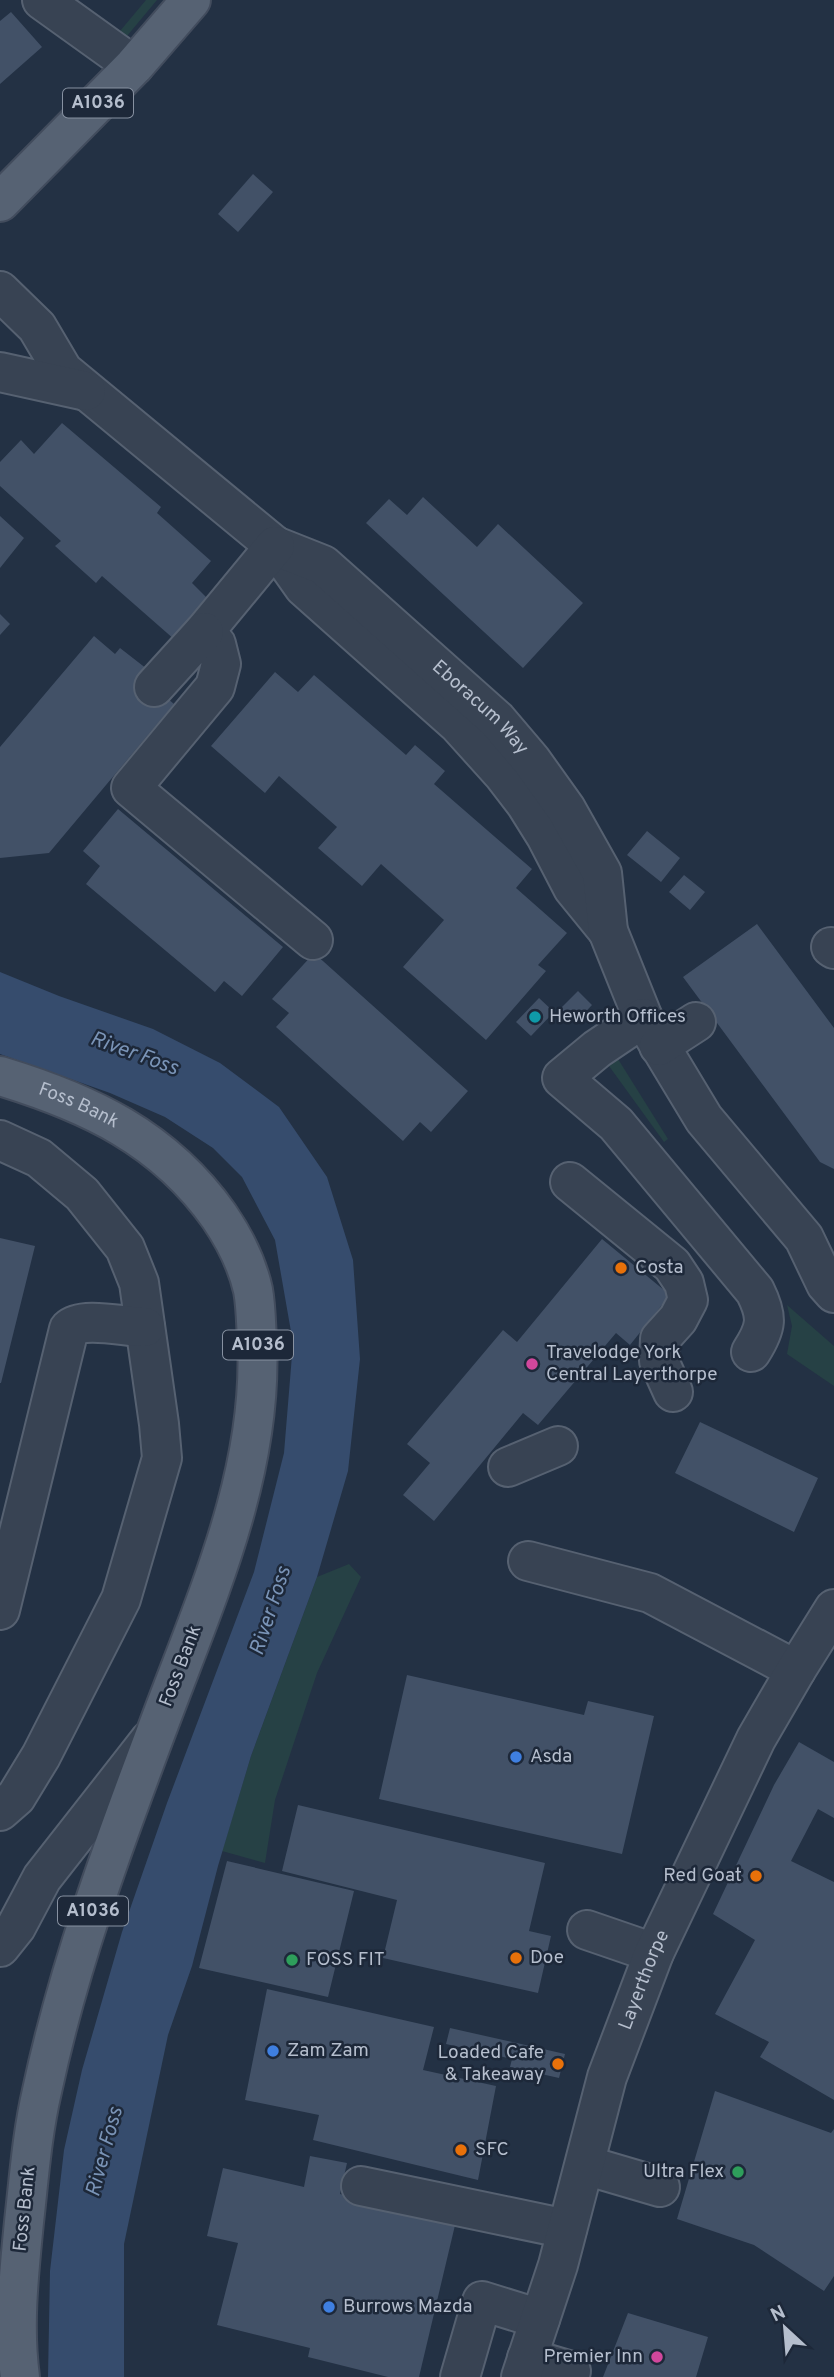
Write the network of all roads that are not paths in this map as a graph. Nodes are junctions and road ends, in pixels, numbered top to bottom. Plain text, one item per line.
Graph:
1 (42, 0) edge
2 (191, 0) edge
3 (134, 66) junction
4 (0, 202) edge
5 (0, 291) edge
6 (0, 342) edge
7 (0, 372) edge
8 (74, 381) junction
9 (275, 546) junction
10 (204, 632) junction
11 (155, 687) dead end
12 (313, 940) dead end
13 (696, 1022) dead end
14 (651, 1032) junction
15 (0, 1076) edge
16 (0, 1140) edge
17 (570, 1182) dead end
18 (819, 1242) edge
19 (834, 1293) edge
20 (145, 1327) junction
21 (751, 1352) dead end
22 (673, 1392) dead end
23 (558, 1446) dead end
24 (508, 1467) dead end
25 (528, 1562) dead end
26 (834, 1609) edge
27 (0, 1610) edge
28 (796, 1670) junction
29 (155, 1733) junction
30 (0, 1811) edge
31 (42, 1878) junction
32 (0, 1907) edge
33 (587, 1930) dead end
34 (0, 1947) edge
35 (654, 1952) junction
36 (585, 2165) junction
37 (361, 2186) dead end
38 (660, 2187) dead end
39 (567, 2229) junction
40 (9, 2271) edge
41 (540, 2319) junction
42 (12, 2361) edge
43 (524, 2367) edge
44 (571, 2371) dead end
45 (460, 2377) edge

1 - 3 street
2 - 3 main road, A1036
3 - 4 main road, A1036
5 - 8 street, Eboracum Way
6 - 8 street, Eboracum Way
7 - 8 street
8 - 9 street, Eboracum Way
9 - 10 street
9 - 14 street, Eboracum Way
10 - 11 street
10 - 12 street
13 - 14 street
14 - 18 street, Eboracum Way
14 - 21 street
15 - 29 main road, Foss Bank / A1036
16 - 20 street
17 - 22 street
18 - 19 street, Eboracum Way
20 - 27 street
20 - 30 street
23 - 24 street
25 - 28 street
26 - 28 street, Layerthorpe
28 - 35 street, Layerthorpe
29 - 31 street
29 - 40 main road, Foss Bank / A1036
31 - 32 street
31 - 34 street
33 - 35 street
35 - 36 street, Layerthorpe
36 - 38 street
36 - 39 street, Layerthorpe
37 - 39 street
39 - 41 street, Layerthorpe
40 - 42 main road, Foss Bank / A1036
41 - 43 street, Layerthorpe
41 - 45 street
43 - 44 street

